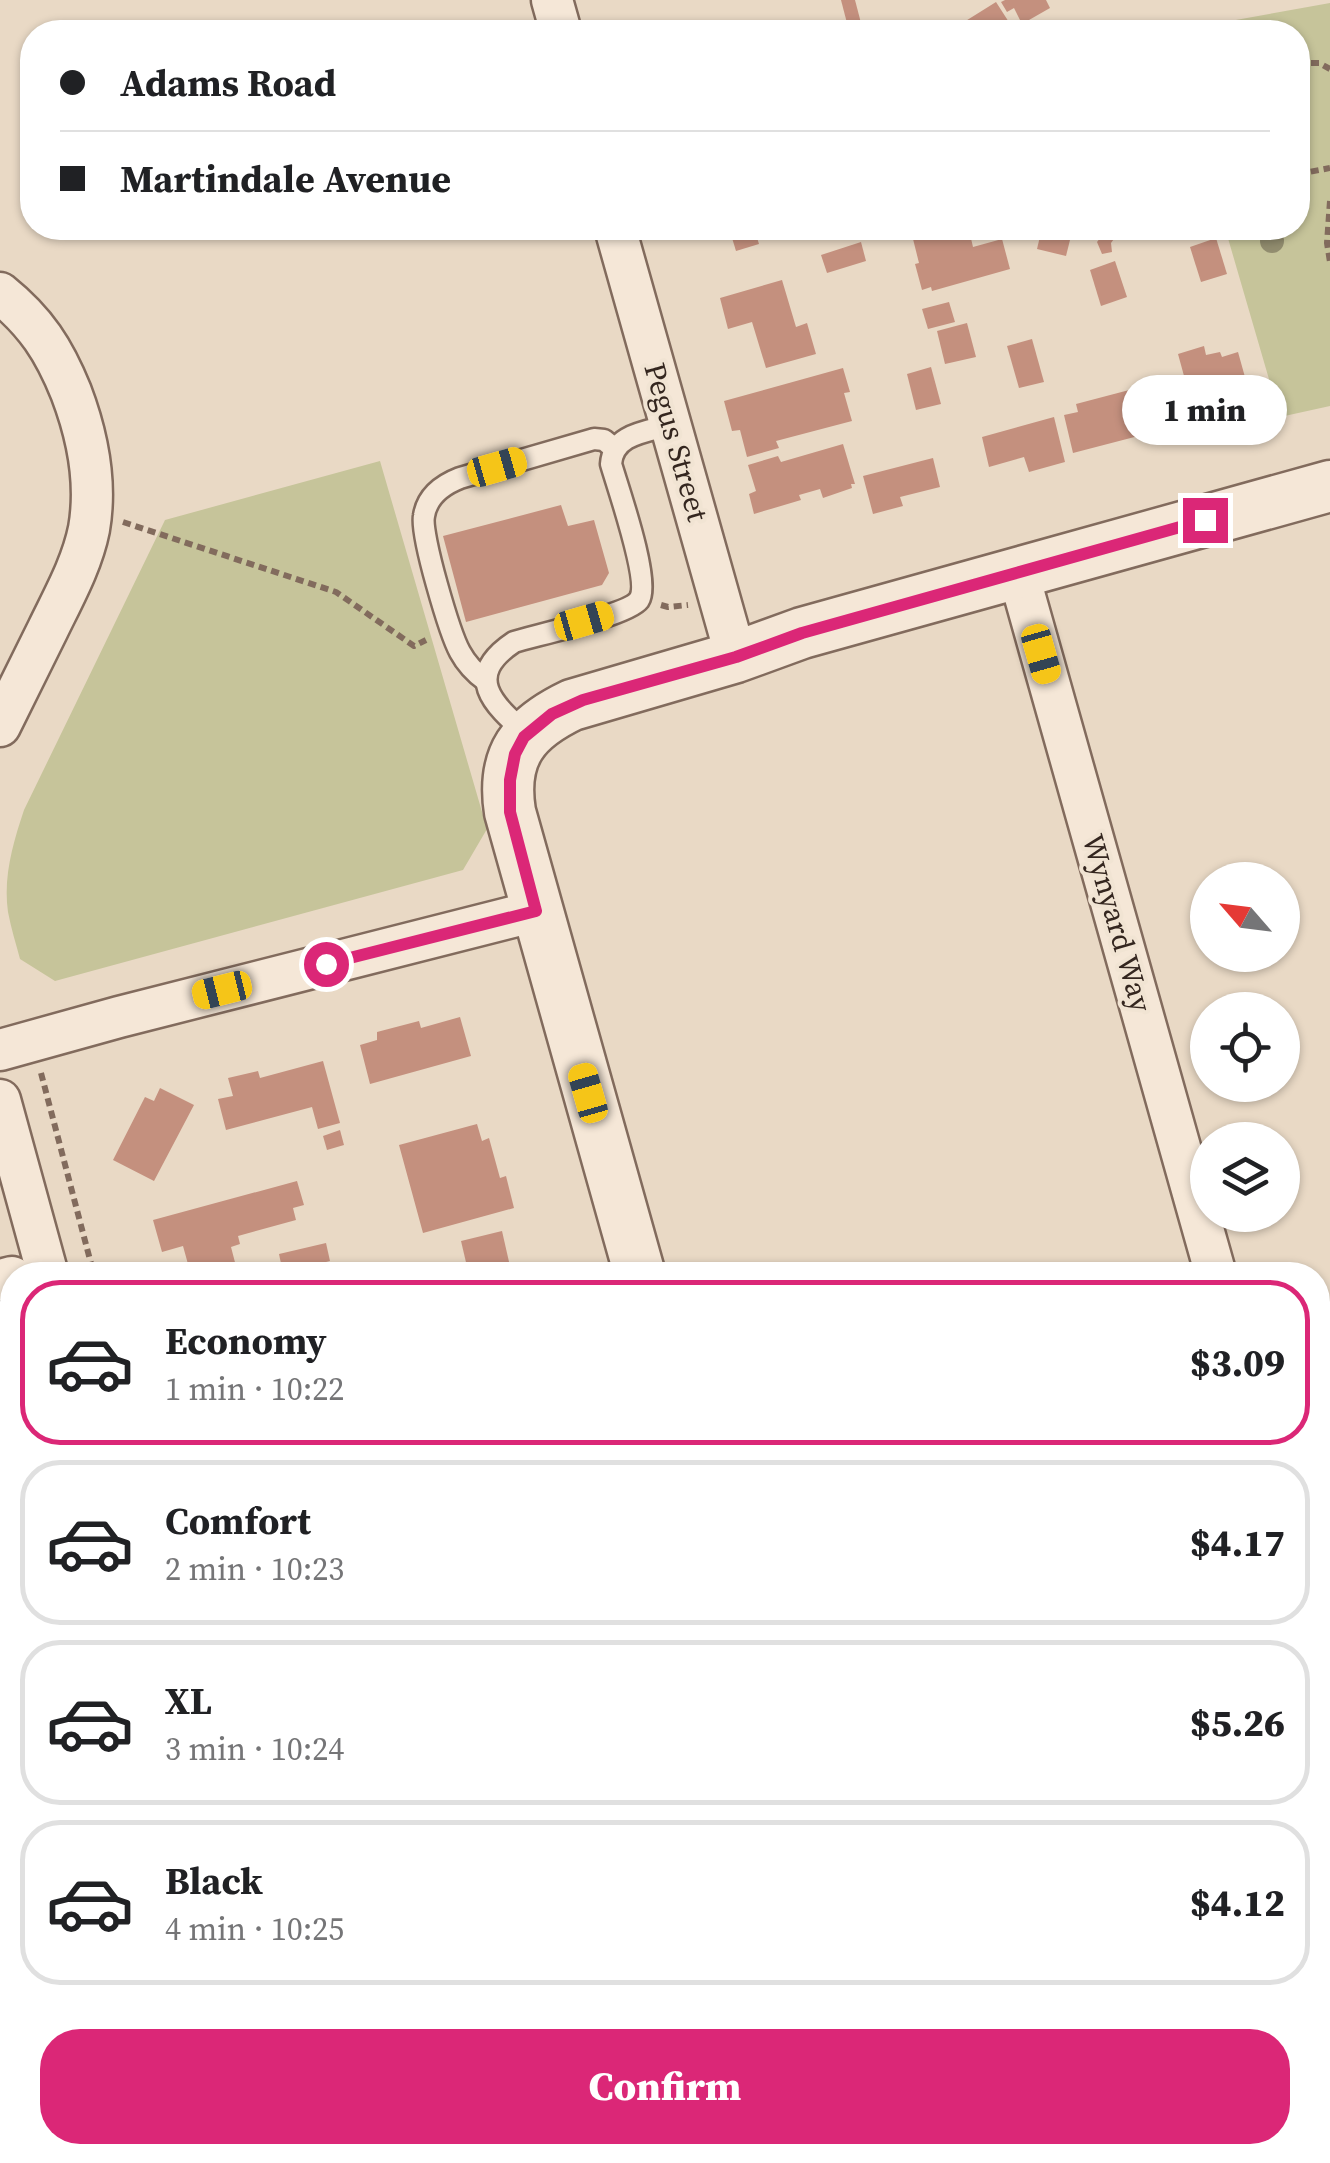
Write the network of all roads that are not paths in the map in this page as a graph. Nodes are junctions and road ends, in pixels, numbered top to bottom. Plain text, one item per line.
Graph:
1 (619, 240) edge
2 (0, 293) edge
3 (670, 426) junction
4 (615, 449) junction
5 (1330, 486) edge
6 (1018, 572) junction
7 (736, 657) junction
8 (486, 681) junction
9 (0, 726) edge
10 (521, 744) junction
11 (536, 911) junction
12 (19, 1056) edge
13 (0, 1100) edge
14 (29, 1262) edge
15 (636, 1262) edge
16 (1212, 1262) edge

1 - 3 street, Pegus Street
2 - 9 street
3 - 4 lane
3 - 7 street, Pegus Street
4 - 8 lane
4 - 8 lane
5 - 6 street
6 - 7 street
6 - 16 street, Wynyard Way
7 - 10 street
8 - 10 lane
10 - 11 street
11 - 12 street
11 - 15 street
13 - 14 street

